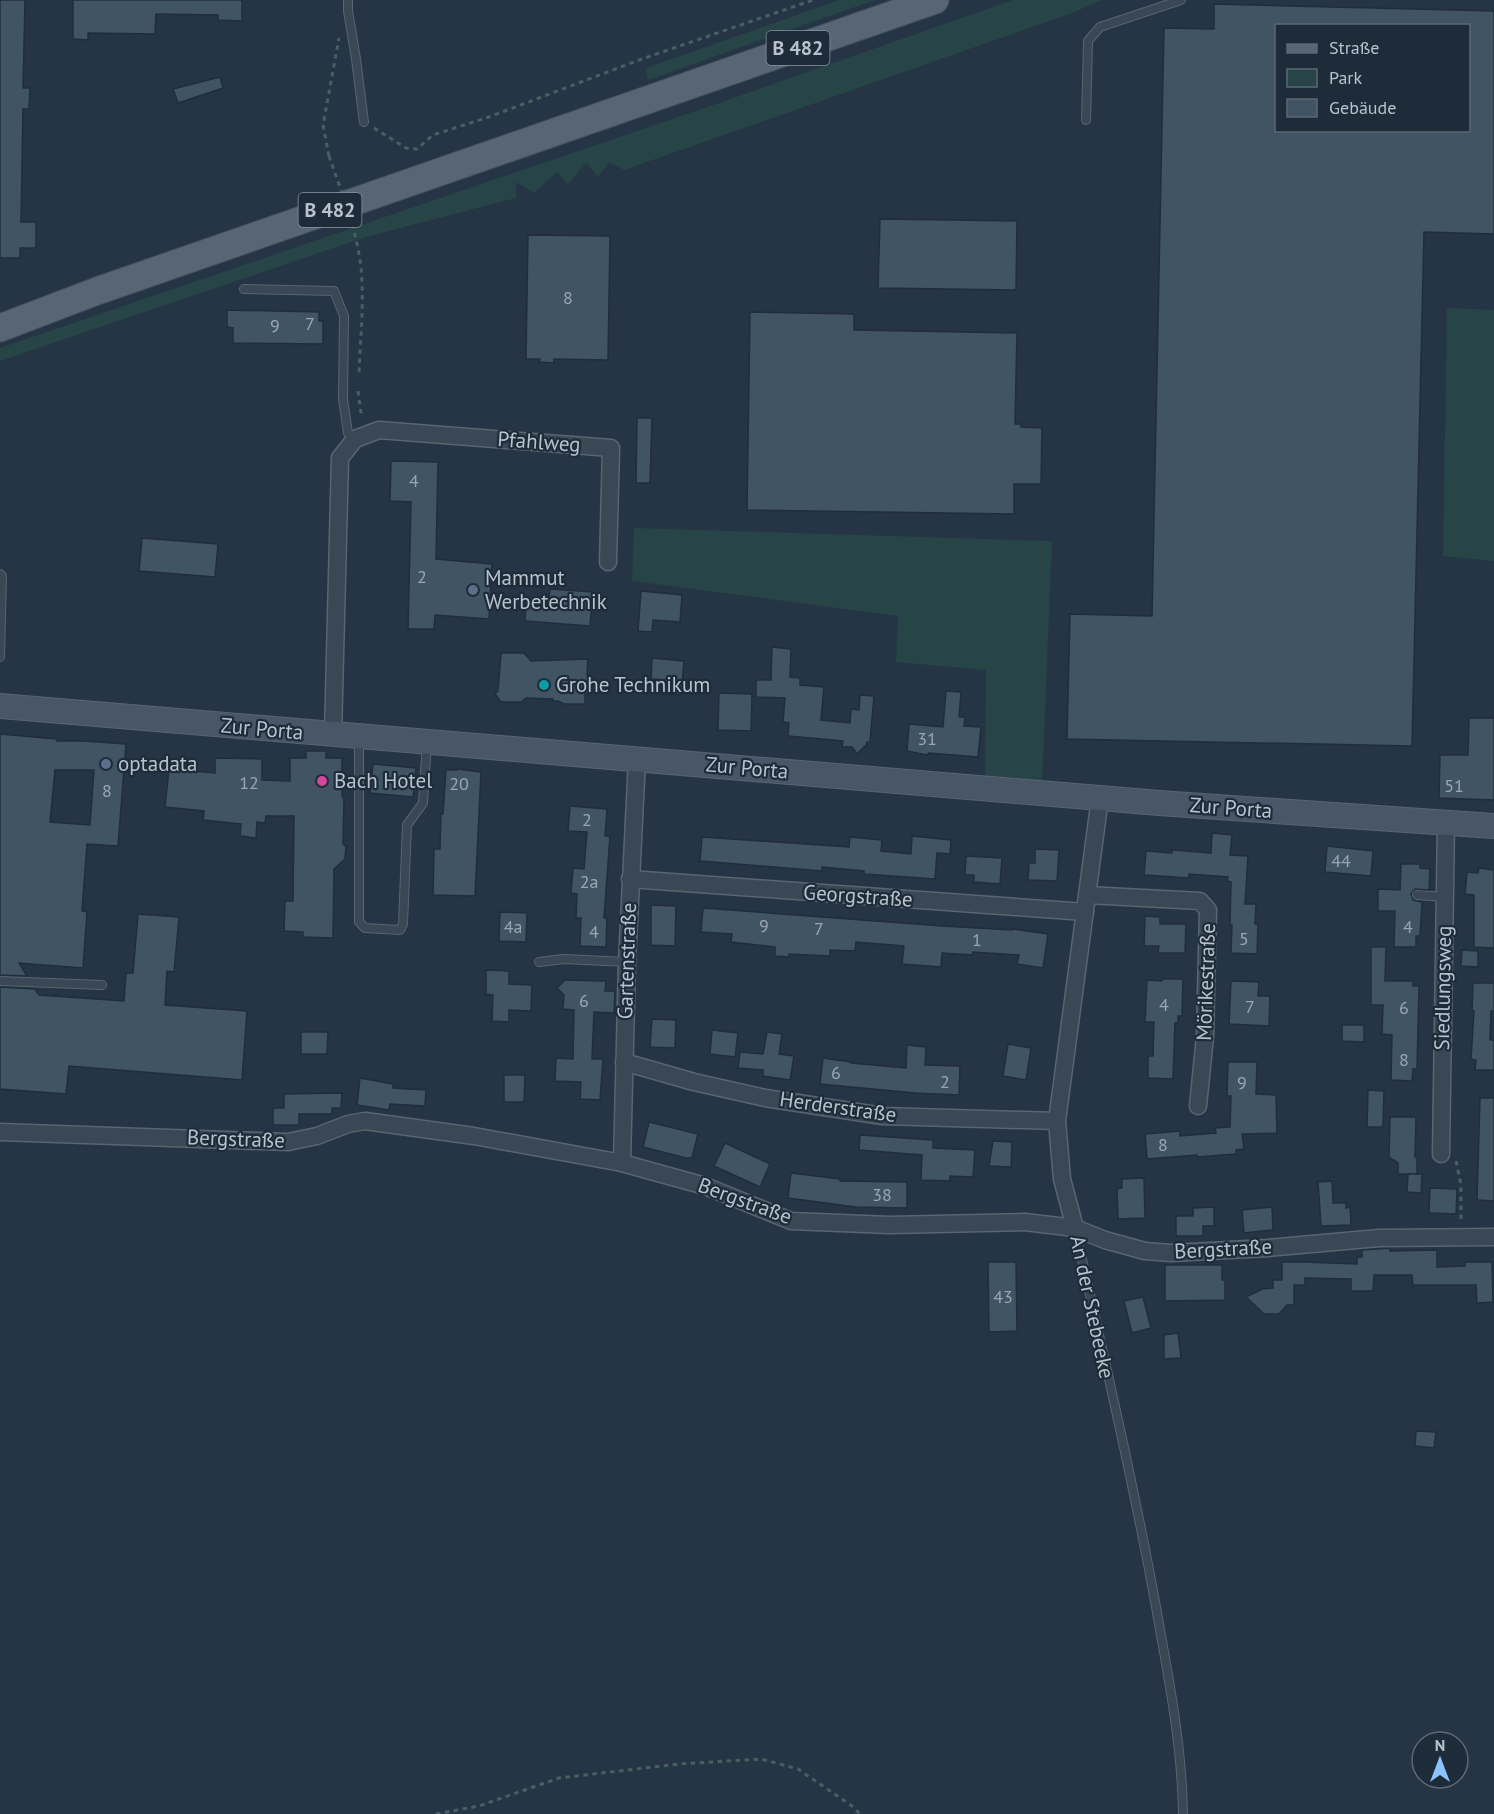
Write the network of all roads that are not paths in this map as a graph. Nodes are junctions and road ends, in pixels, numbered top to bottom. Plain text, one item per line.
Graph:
1 (348, 0) edge
2 (935, 0) edge
3 (1181, 0) edge
4 (1086, 120) dead end
5 (364, 122) road end
6 (244, 289) dead end
7 (0, 328) edge
8 (355, 439) junction
9 (608, 562) dead end
10 (0, 574) edge
11 (0, 657) edge
12 (0, 705) edge
13 (333, 735) junction
14 (359, 737) junction
15 (427, 742) junction
16 (637, 759) junction
17 (1100, 798) junction
18 (1446, 822) junction
19 (1494, 826) edge
20 (630, 879) junction
21 (1417, 895) dead end
22 (1444, 897) junction
23 (1086, 904) junction
24 (539, 962) dead end
25 (627, 962) junction
26 (0, 981) edge
27 (102, 985) dead end
28 (624, 1062) junction
29 (1198, 1106) dead end
30 (1057, 1121) junction
31 (0, 1132) edge
32 (1441, 1154) road end
33 (622, 1163) junction
34 (1075, 1228) junction
35 (1494, 1237) edge
36 (1183, 1814) edge

1 - 5 lane
2 - 7 main road, B 482
3 - 4 lane
6 - 8 lane
8 - 9 street, Pfahlweg
8 - 13 street
10 - 11 lane
12 - 13 main road, Zur Porta
13 - 14 main road, Zur Porta
14 - 15 main road, Zur Porta
14 - 15 lane
15 - 16 main road, Zur Porta
16 - 17 main road, Zur Porta
16 - 20 street, Gartenstraße
17 - 18 main road, Zur Porta
17 - 23 street, An der Stebeeke
18 - 19 main road, Zur Porta
18 - 22 street, Siedlungsweg
20 - 23 street, Georgstraße
20 - 25 street, Gartenstraße
21 - 22 lane
22 - 32 street, Siedlungsweg
23 - 29 street, Mörikestraße
23 - 30 street, An der Stebeeke
24 - 25 lane
25 - 28 street, Gartenstraße
26 - 27 lane
28 - 30 street, Herderstraße
28 - 33 street, Gartenstraße
30 - 34 street, An der Stebeeke
31 - 33 street, Bergstraße
33 - 34 street, Bergstraße
34 - 35 street, Bergstraße
34 - 36 lane, An der Stebeeke

